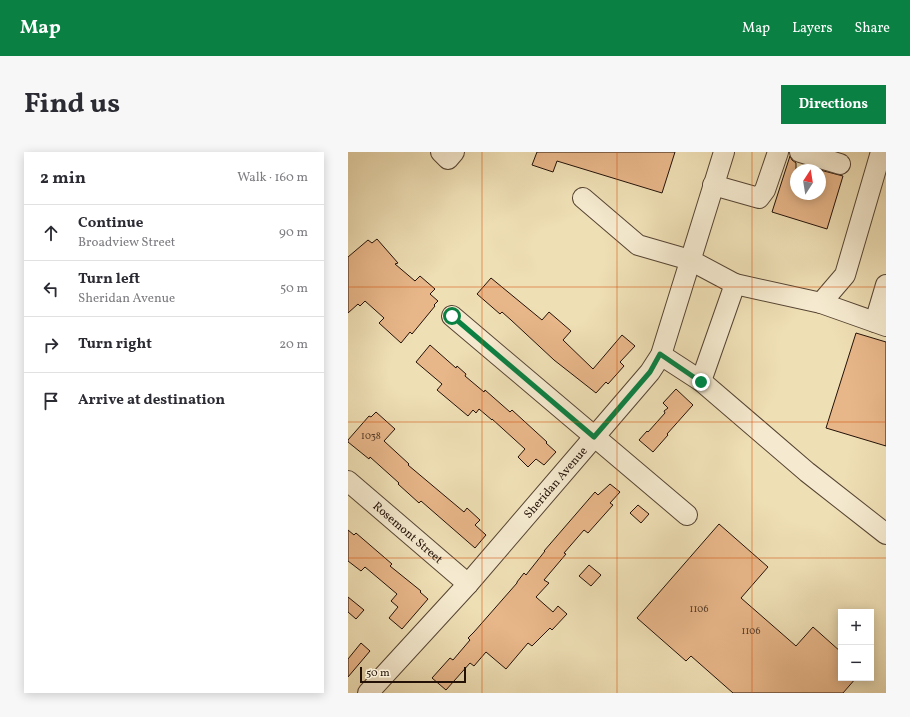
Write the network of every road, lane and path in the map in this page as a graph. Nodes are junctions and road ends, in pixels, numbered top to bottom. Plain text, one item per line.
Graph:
1 (441, 152) edge
2 (454, 152) edge
3 (724, 152) edge
4 (778, 152) edge
5 (800, 152) edge
6 (881, 152) edge
7 (840, 164) dead end
8 (880, 180) edge
9 (714, 185) junction
10 (583, 198) dead end
11 (690, 260) junction
12 (735, 284) junction
13 (886, 285) edge
14 (820, 303) junction
15 (452, 316) dead end
16 (880, 324) edge
17 (660, 354) junction
18 (701, 382) junction
19 (594, 437) junction
20 (348, 481) edge
21 (687, 515) dead end
22 (886, 534) edge
23 (468, 584) junction
24 (368, 693) edge

1 - 2 street
3 - 9 street, Sheridan Avenue
4 - 9 street
5 - 7 street
6 - 8 street
8 - 14 street
9 - 11 street, Sheridan Avenue
10 - 11 street
11 - 12 street
11 - 17 street, Sheridan Avenue
12 - 14 street
12 - 18 street
13 - 16 street
14 - 16 street
15 - 19 street
17 - 18 street
17 - 19 street, Sheridan Avenue
18 - 22 street
19 - 21 street
19 - 23 street, Sheridan Avenue
20 - 23 street, Rosemont Street
23 - 24 street, Sheridan Avenue

